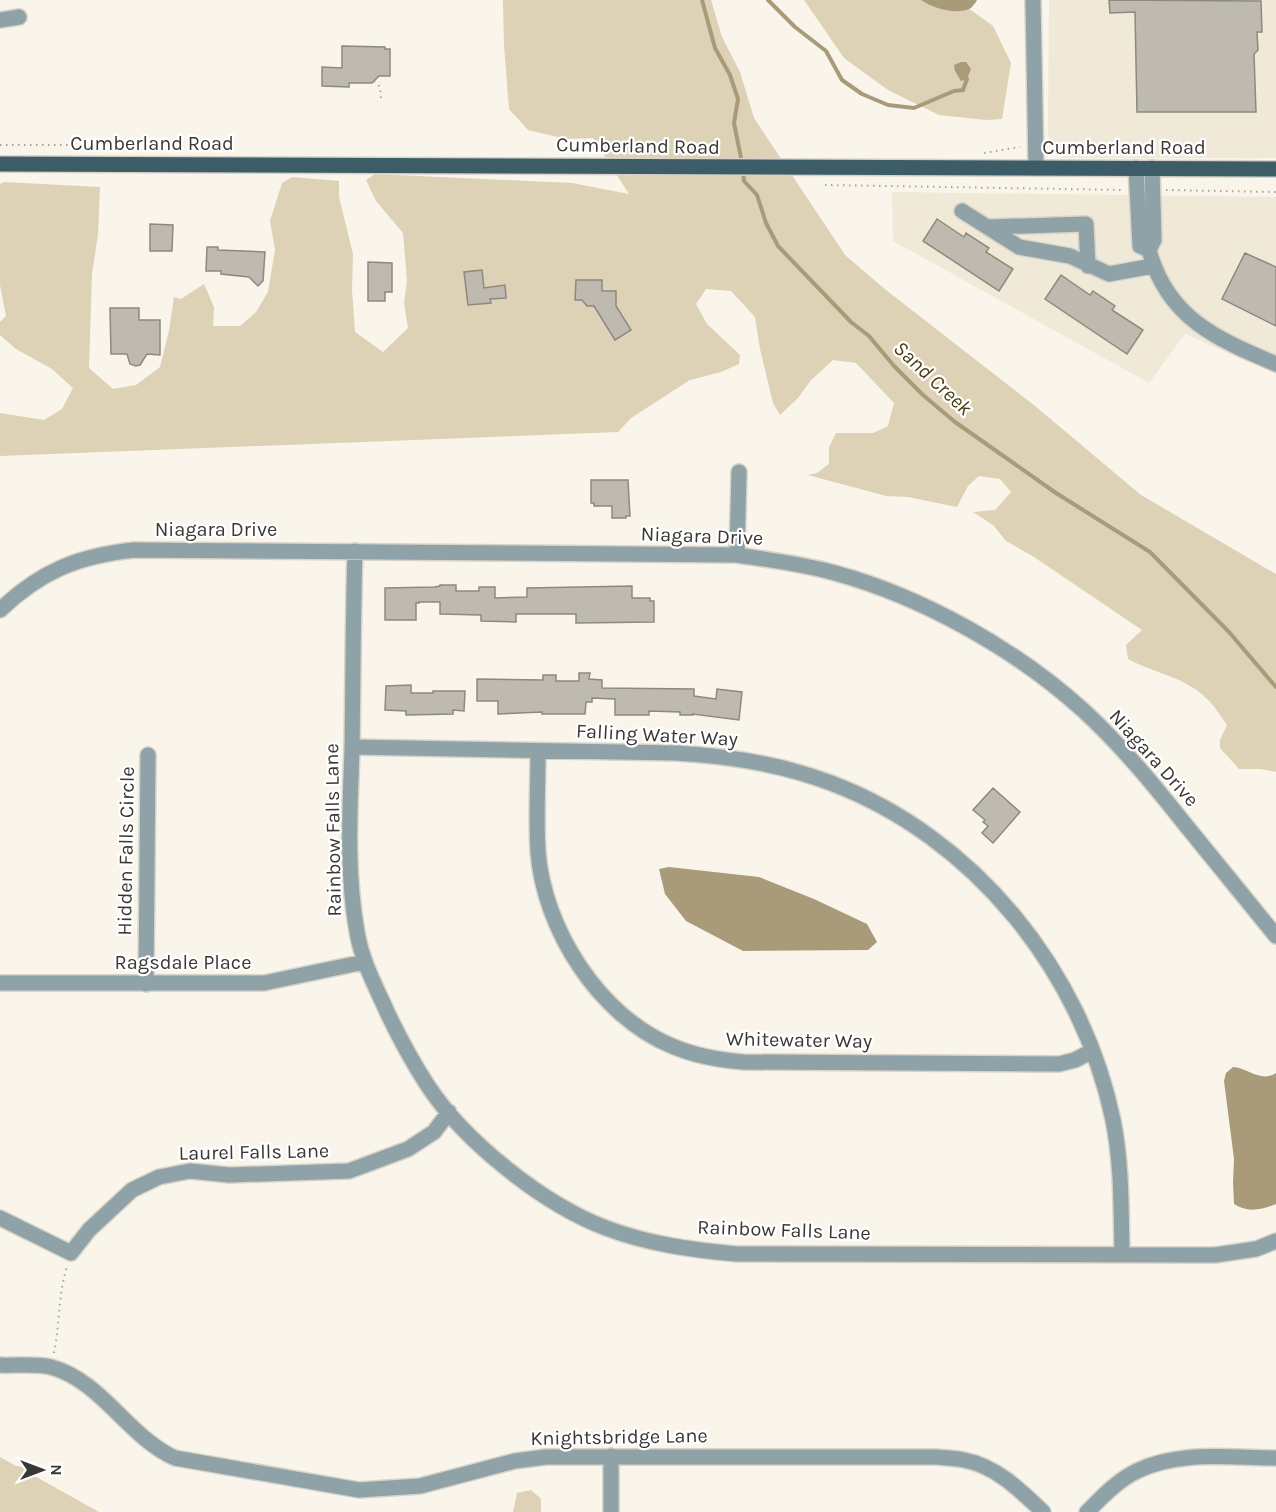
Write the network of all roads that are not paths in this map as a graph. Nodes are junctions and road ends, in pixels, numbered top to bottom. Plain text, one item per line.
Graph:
1 (1033, 0) edge
2 (19, 17) dead end
3 (0, 20) edge
4 (0, 164) edge
5 (1036, 168) junction
6 (1136, 168) junction
7 (1152, 168) junction
8 (1276, 169) edge
9 (1144, 190) junction
10 (962, 210) dead end
11 (988, 227) junction
12 (1088, 266) junction
13 (1154, 266) junction
14 (1276, 364) edge
15 (739, 472) dead end
16 (355, 551) junction
17 (737, 555) junction
18 (0, 610) edge
19 (352, 747) junction
20 (538, 751) junction
21 (148, 755) dead end
22 (1276, 936) edge
23 (364, 962) junction
24 (0, 983) edge
25 (146, 984) junction
26 (1092, 1051) junction
27 (449, 1112) junction
28 (0, 1218) edge
29 (1276, 1242) edge
30 (1122, 1255) junction
31 (0, 1365) edge
32 (611, 1456) junction
33 (1276, 1458) edge
34 (611, 1512) edge
35 (1043, 1512) edge
36 (1087, 1512) edge

1 - 5 street
2 - 3 street
4 - 5 main road, Cumberland Road
5 - 6 main road, Cumberland Road
6 - 7 main road, Cumberland Road
6 - 9 street
7 - 8 main road, Cumberland Road
7 - 9 street
9 - 13 street
10 - 11 street
11 - 12 street
11 - 12 street
12 - 13 street
13 - 14 street
15 - 17 street
16 - 17 street, Niagara Drive
16 - 18 street, Niagara Drive
16 - 19 street, Rainbow Falls Lane
17 - 22 street, Niagara Drive
19 - 20 street, Falling Water Way
19 - 23 street, Rainbow Falls Lane
20 - 26 street, Falling Water Way
20 - 26 street, Whitewater Way
21 - 25 street, Hidden Falls Circle
23 - 25 street, Ragsdale Place
23 - 27 street, Rainbow Falls Lane
24 - 25 street, Ragsdale Place
26 - 30 street, Falling Water Way
27 - 28 street, Laurel Falls Lane
27 - 30 street, Rainbow Falls Lane
29 - 30 street, Rainbow Falls Lane
31 - 32 street, Knightsbridge Lane
32 - 34 street
32 - 35 street, Knightsbridge Lane
33 - 36 street

